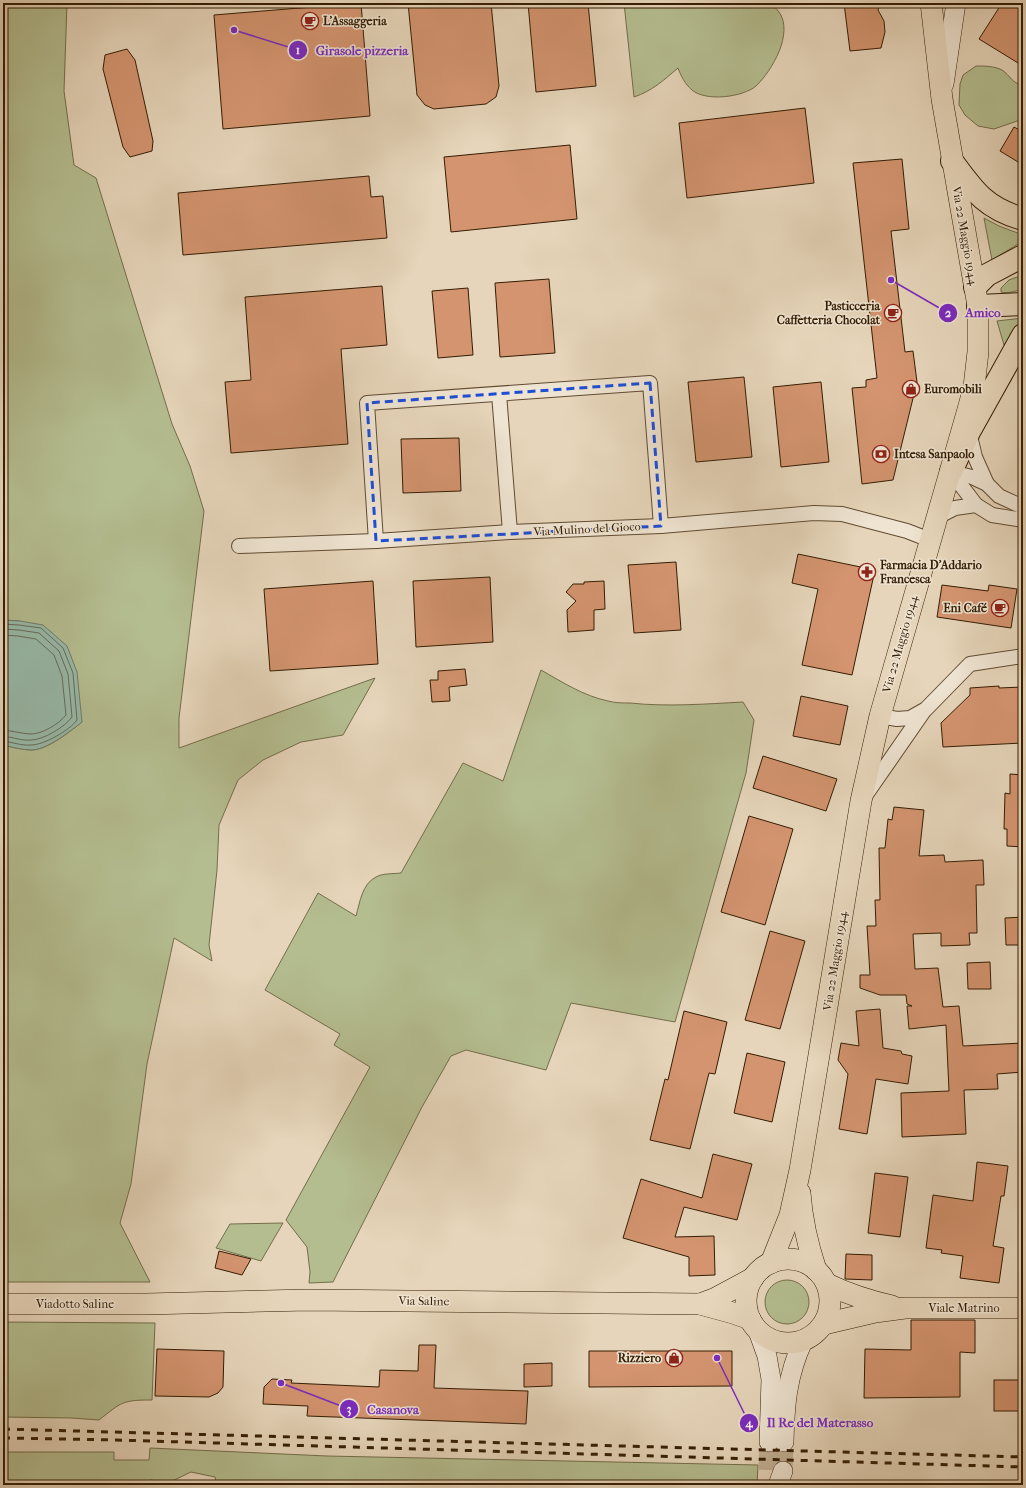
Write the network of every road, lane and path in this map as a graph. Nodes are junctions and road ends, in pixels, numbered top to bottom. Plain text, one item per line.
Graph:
1 (931, 3) edge
2 (956, 3) edge
3 (942, 99) junction
4 (952, 161) junction
5 (1023, 219) edge
6 (1023, 256) edge
7 (976, 296) junction
8 (1023, 304) edge
9 (1023, 335) edge
10 (500, 394) junction
11 (966, 429) junction
12 (950, 472) junction
13 (987, 484) junction
14 (976, 505) junction
15 (1023, 507) edge
16 (937, 517) junction
17 (1023, 520) edge
18 (661, 526) junction
19 (510, 532) junction
20 (930, 540) junction
21 (376, 541) junction
22 (240, 546) dead end
23 (1023, 656) edge
24 (926, 709) junction
25 (880, 716) junction
26 (861, 801) junction
27 (800, 1170) junction
28 (770, 1263) junction
29 (822, 1277) junction
30 (753, 1278) junction
31 (3, 1304) edge
32 (147, 1304) joint
33 (700, 1304) junction
34 (905, 1308) junction
35 (1023, 1308) edge
36 (824, 1324) junction
37 (754, 1325) junction
38 (803, 1341) junction

1 - 3 main road, Via 22 Maggio 1944
2 - 3 street
3 - 4 main road, Via 22 Maggio 1944
4 - 5 highway
4 - 7 main road, Via 22 Maggio 1944
6 - 7 highway
7 - 8 highway
7 - 11 main road, Via 22 Maggio 1944
9 - 11 highway
10 - 18 street
10 - 19 street
10 - 21 street
11 - 12 highway
11 - 13 street
12 - 13 street
12 - 14 street
12 - 16 main road, Via 22 Maggio 1944
13 - 15 street
14 - 16 street
14 - 17 street
16 - 20 main road, Via 22 Maggio 1944
18 - 19 street, Via Mulino del Gioco
18 - 20 street, Via Mulino del Gioco
19 - 21 street, Via Mulino del Gioco
20 - 25 main road, Via 22 Maggio 1944
21 - 22 street, Via Mulino del Gioco
23 - 24 street
24 - 25 street
24 - 26 street
25 - 26 main road, Via 22 Maggio 1944
26 - 27 main road, Via 22 Maggio 1944
27 - 28 main road, Via 22 Maggio 1944
27 - 29 main road, Via 22 Maggio 1944
28 - 29 main road
28 - 30 main road
29 - 34 main road, Viale Matrino
29 - 36 main road
30 - 33 main road, Via Saline
30 - 37 main road
31 - 32 main road, Viadotto Saline
32 - 33 main road, Via Saline
33 - 37 main road, Via Saline
34 - 35 main road, Viale Matrino
34 - 36 main road, Viale Matrino
36 - 38 main road
37 - 38 main road
37 - 38 street

